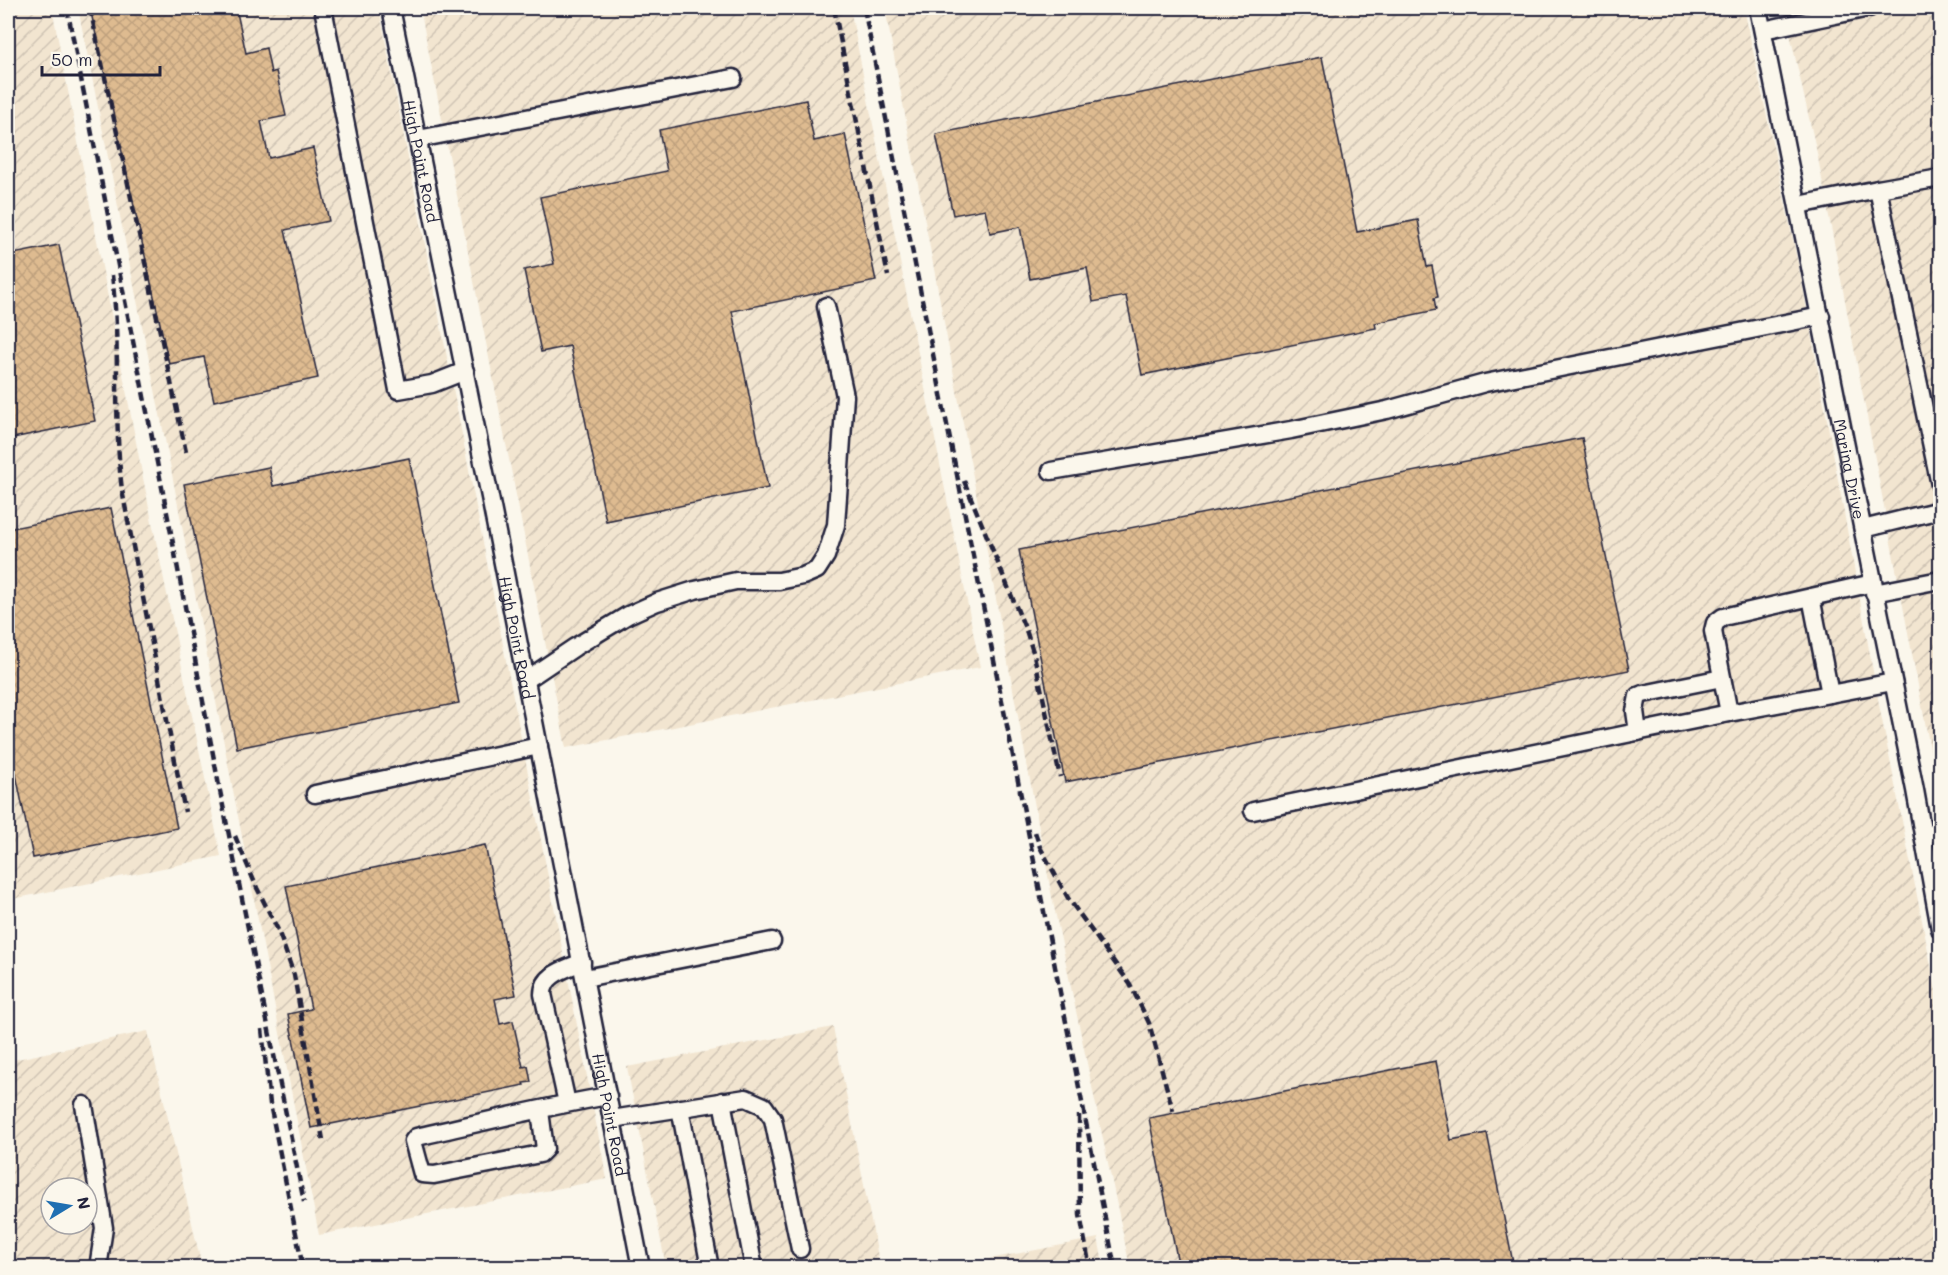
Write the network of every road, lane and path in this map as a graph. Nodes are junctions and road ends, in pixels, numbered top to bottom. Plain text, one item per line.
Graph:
1 (323, 8) edge
2 (391, 8) edge
3 (1758, 8) edge
4 (1869, 8) edge
5 (1763, 30) junction
6 (733, 78) dead end
7 (418, 139) junction
8 (1941, 178) edge
9 (1878, 189) junction
10 (1799, 205) junction
11 (826, 306) dead end
12 (1821, 316) junction
13 (465, 371) junction
14 (1051, 471) dead end
15 (1941, 485) edge
16 (1941, 510) edge
17 (1863, 529) junction
18 (1941, 580) edge
19 (1874, 588) junction
20 (1811, 597) junction
21 (1722, 678) junction
22 (526, 680) junction
23 (1893, 682) junction
24 (1830, 694) junction
25 (1729, 713) junction
26 (1638, 732) junction
27 (539, 746) junction
28 (315, 794) dead end
29 (1253, 811) dead end
30 (1941, 831) edge
31 (1923, 835) junction
32 (1941, 929) edge
33 (772, 941) dead end
34 (584, 970) junction
35 (608, 1096) junction
36 (722, 1101) junction
37 (567, 1103) junction
38 (84, 1105) dead end
39 (680, 1108) junction
40 (540, 1111) junction
41 (612, 1119) junction
42 (800, 1249) dead end
43 (98, 1268) edge
44 (641, 1268) edge
45 (710, 1268) edge
46 (754, 1268) edge

1 - 13 street
2 - 7 street, High Point Road
3 - 5 street, Marina Drive
4 - 5 street
5 - 10 street, Marina Drive
6 - 7 street
7 - 13 street, High Point Road
8 - 9 street
9 - 10 street
9 - 15 street
10 - 12 street, Marina Drive
11 - 22 street
12 - 14 street
12 - 17 street, Marina Drive
13 - 22 street, High Point Road
16 - 17 street
17 - 19 street, Marina Drive
18 - 19 street
19 - 20 street
19 - 23 street, Marina Drive
20 - 21 street
20 - 24 street
21 - 25 street
21 - 26 street
22 - 27 street, High Point Road
23 - 24 street
23 - 31 street, Marina Drive
24 - 25 street
25 - 26 street
26 - 29 street
27 - 28 street
27 - 34 street, High Point Road
30 - 31 street
31 - 32 street, Marina Drive
33 - 34 street
34 - 35 street, High Point Road
34 - 37 street
35 - 37 street
35 - 41 street, High Point Road
36 - 39 street
36 - 42 street
36 - 46 street
37 - 40 street
38 - 43 street
39 - 41 street
39 - 45 street
40 - 40 street
41 - 44 street, High Point Road

